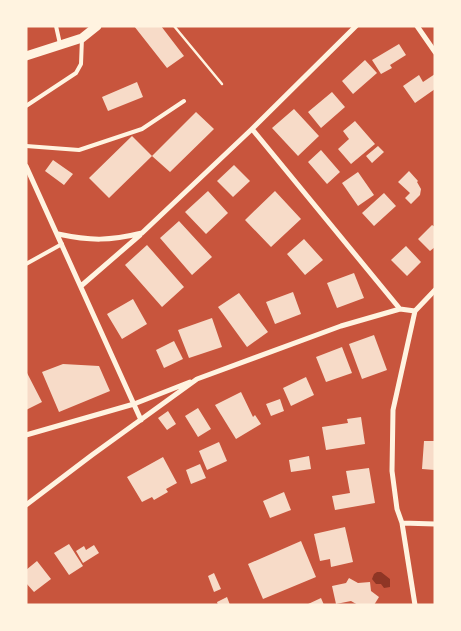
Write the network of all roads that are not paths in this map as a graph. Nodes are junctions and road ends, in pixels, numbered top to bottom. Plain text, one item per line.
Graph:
1 (56, 26) edge
2 (97, 26) edge
3 (356, 26) edge
4 (417, 26) edge
5 (82, 38) junction
6 (61, 46) junction
7 (435, 52) edge
8 (26, 56) edge
9 (184, 101) dead end
10 (26, 106) edge
11 (252, 129) junction
12 (26, 146) edge
13 (26, 166) edge
14 (142, 233) junction
15 (58, 234) junction
16 (62, 244) junction
17 (26, 264) edge
18 (81, 286) junction
19 (435, 290) edge
20 (400, 309) junction
21 (415, 311) junction
22 (197, 379) junction
23 (134, 404) junction
24 (142, 420) junction
25 (26, 435) edge
26 (26, 505) edge
27 (402, 523) junction
28 (435, 524) edge
29 (415, 605) edge

1 - 6 lane
2 - 5 street
3 - 11 street
4 - 7 street
5 - 6 street
5 - 10 lane
6 - 8 street
9 - 12 lane
11 - 14 street
11 - 20 street
13 - 15 street
14 - 15 street
14 - 18 street
15 - 16 street
16 - 17 lane
16 - 18 street
18 - 23 street
19 - 21 street
20 - 21 street
20 - 22 street
21 - 27 street
22 - 23 street
22 - 24 street
23 - 24 street
23 - 25 street
24 - 26 street
27 - 28 street
27 - 29 street

